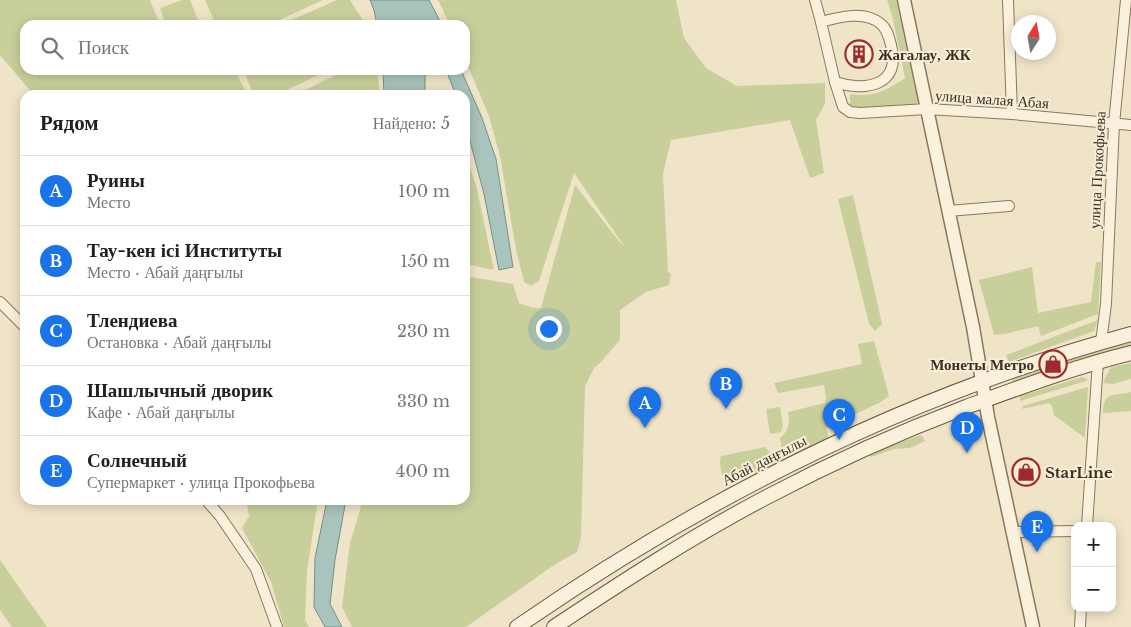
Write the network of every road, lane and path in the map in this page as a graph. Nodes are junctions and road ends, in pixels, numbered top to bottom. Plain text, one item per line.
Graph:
1 (815, 0) edge
2 (904, 0) edge
3 (1008, 0) edge
4 (1126, 0) edge
5 (821, 22) junction
6 (835, 82) junction
7 (927, 109) junction
8 (1012, 114) junction
9 (1114, 124) junction
10 (1131, 125) edge
11 (1009, 206) dead end
12 (948, 211) junction
13 (0, 302) edge
14 (20, 322) edge
15 (1131, 334) edge
16 (1101, 342) junction
17 (1131, 353) edge
18 (1098, 361) junction
19 (982, 381) junction
20 (985, 400) junction
21 (210, 505) edge
22 (1087, 522) edge
23 (1071, 531) edge
24 (1012, 532) junction
25 (1081, 612) edge
26 (277, 627) edge
27 (517, 627) edge
28 (554, 627) edge
29 (1034, 627) edge
30 (1080, 627) edge

1 - 5 street
2 - 7 street
3 - 8 street
4 - 9 street, улица Прокофьева
5 - 6 street
5 - 6 street
6 - 7 street, улица малая Абая
7 - 8 street, улица малая Абая
7 - 12 street
8 - 9 street, улица малая Абая
9 - 10 street, улица малая Абая
9 - 16 street, улица Прокофьева
11 - 12 street
12 - 19 street
13 - 14 street
15 - 16 main road, Абай даңғылы
16 - 19 main road, Абай даңғылы
17 - 18 main road
18 - 20 main road
18 - 22 street
19 - 20 street
19 - 27 main road, Абай даңғылы
20 - 24 street
20 - 28 main road
21 - 26 street
23 - 24 street
24 - 29 street
25 - 30 street

